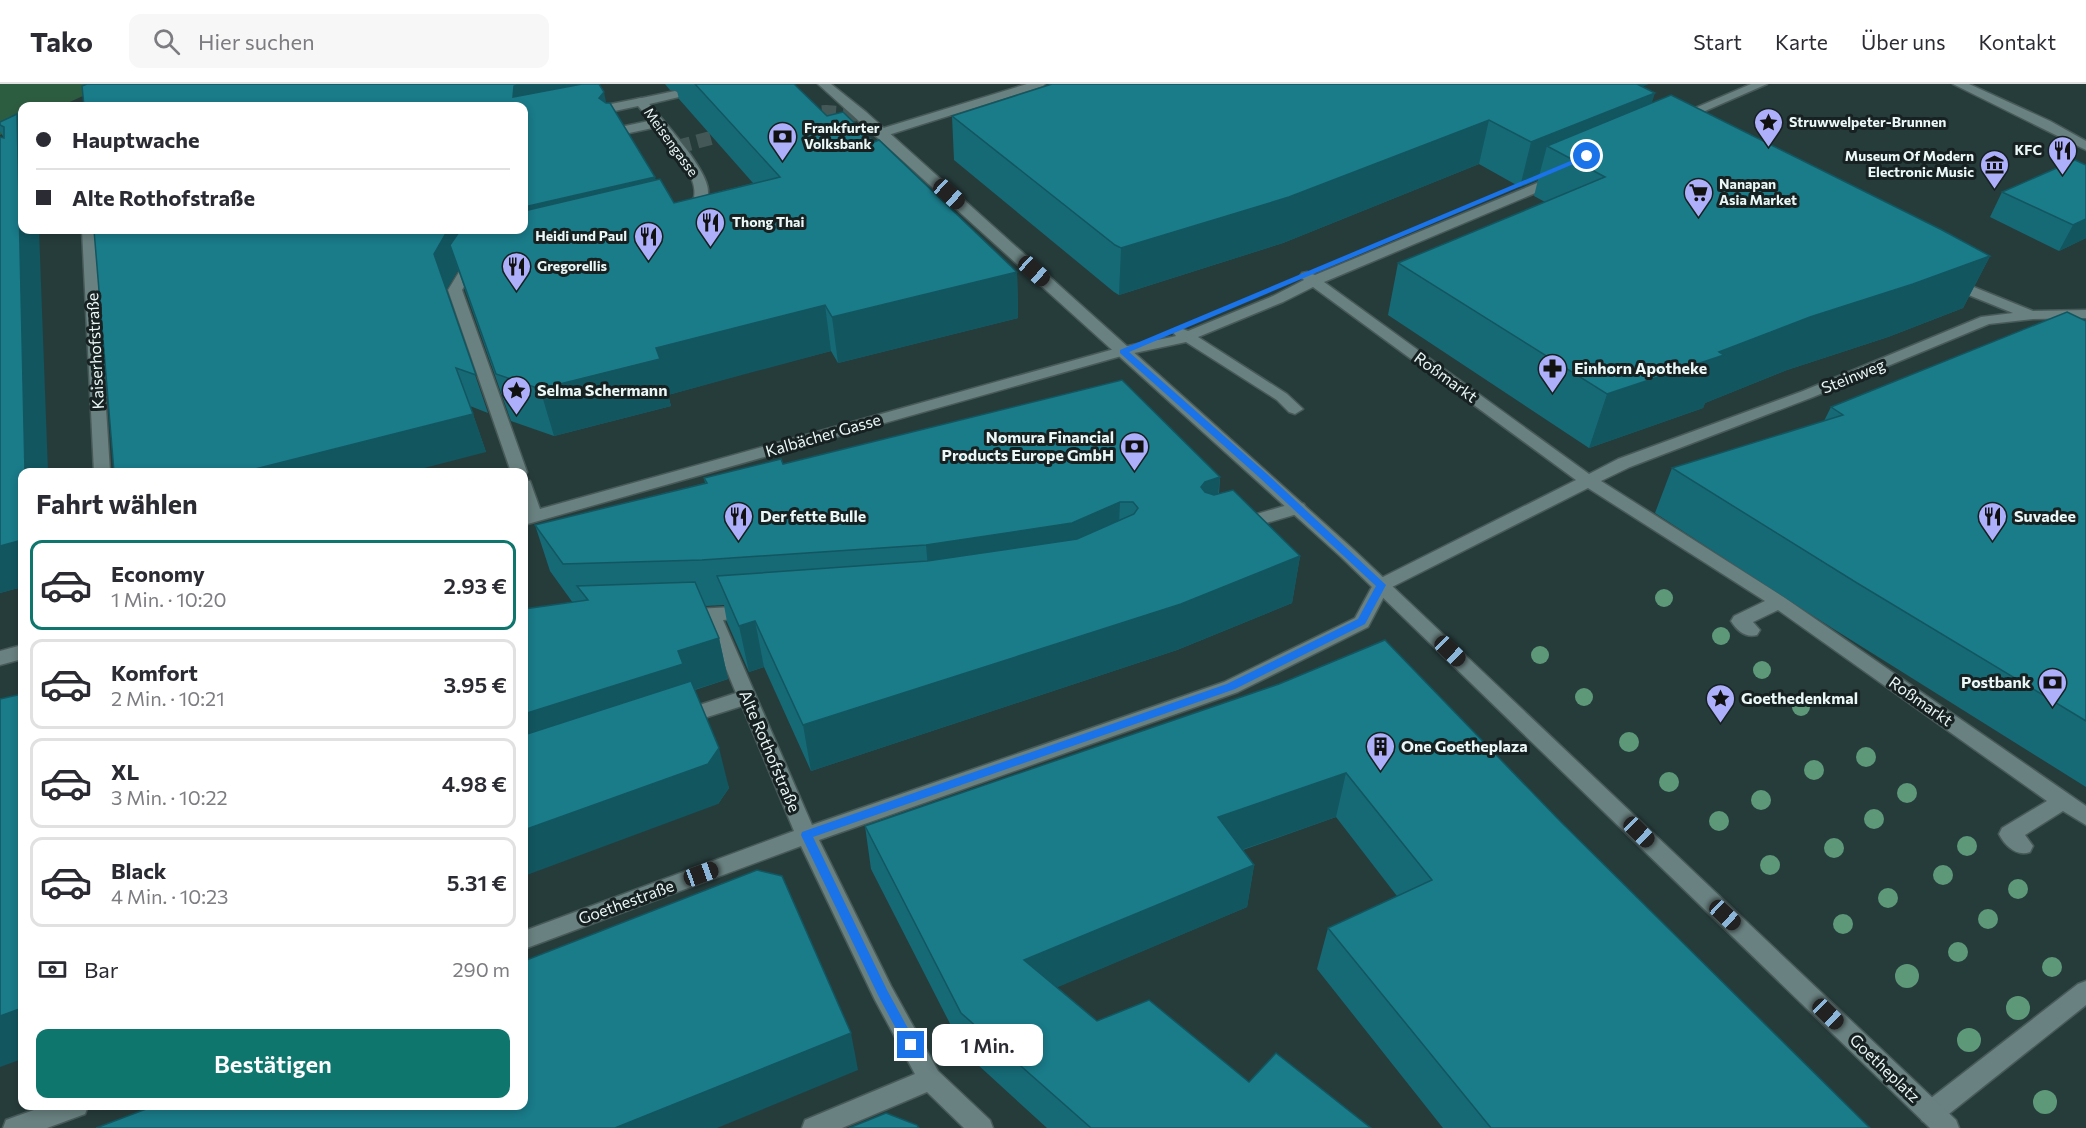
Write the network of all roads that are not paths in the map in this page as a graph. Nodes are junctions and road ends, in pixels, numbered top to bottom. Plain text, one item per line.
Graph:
1 (824, 84) edge
2 (1039, 84) edge
3 (1761, 84) edge
4 (1959, 84) edge
5 (675, 95) dead end
6 (641, 102) junction
7 (573, 116) edge
8 (658, 123) junction
9 (1673, 125) edge
10 (615, 132) edge
11 (881, 133) junction
12 (2086, 146) edge
13 (1572, 167) edge
14 (675, 215) edge
15 (92, 238) edge
16 (492, 260) edge
17 (1937, 277) edge
18 (1309, 278) junction
19 (2086, 314) edge
20 (2033, 315) junction
21 (2060, 330) edge
22 (1181, 333) junction
23 (1123, 351) junction
24 (1295, 409) dead end
25 (102, 468) edge
26 (518, 468) edge
27 (1587, 480) junction
28 (1240, 505) edge
29 (1298, 508) junction
30 (529, 517) edge
31 (1256, 520) junction
32 (1227, 528) edge
33 (1381, 585) junction
34 (1779, 602) junction
35 (770, 611) edge
36 (712, 614) junction
37 (666, 615) edge
38 (1751, 630) dead end
39 (18, 653) edge
40 (0, 658) edge
41 (747, 697) junction
42 (669, 722) edge
43 (2063, 801) junction
44 (2086, 817) edge
45 (806, 835) junction
46 (2023, 846) dead end
47 (528, 939) edge
48 (2086, 991) edge
49 (930, 1079) junction
50 (65, 1110) edge
51 (1939, 1120) edge
52 (15, 1128) edge
53 (814, 1128) edge
54 (981, 1128) edge

1 - 11 street, Goetheplatz
2 - 11 street
3 - 9 street
4 - 12 street
5 - 6 street
6 - 7 street, Meisengasse
6 - 8 street, Meisengasse
8 - 10 street
8 - 14 street, Meisengasse
11 - 23 street, Goetheplatz
13 - 18 street, Kalbächer Gasse
15 - 25 street, Kaiserhofstraße
16 - 26 street
17 - 20 street
18 - 22 street, Kalbächer Gasse
18 - 27 street, Roßmarkt
19 - 20 street, Steinweg
20 - 21 street
20 - 27 street, Steinweg
22 - 23 street, Kalbächer Gasse
22 - 24 street
23 - 29 street, Goetheplatz
23 - 30 street, Kalbächer Gasse
27 - 33 street
27 - 34 street, Roßmarkt
28 - 31 street
29 - 31 street
29 - 33 street, Goetheplatz
31 - 32 street
33 - 45 street, Goethestraße
33 - 51 street, Goetheplatz
34 - 38 street
34 - 43 street, Roßmarkt
35 - 36 street
36 - 37 street
36 - 41 street, Alte Rothofstraße
39 - 40 street
41 - 42 street
41 - 45 street, Alte Rothofstraße
43 - 44 street, Roßmarkt
43 - 46 street
45 - 47 street, Goethestraße
45 - 49 street, Alte Rothofstraße
48 - 51 street
49 - 53 street
49 - 54 street, Alte Rothofstraße
50 - 52 street

